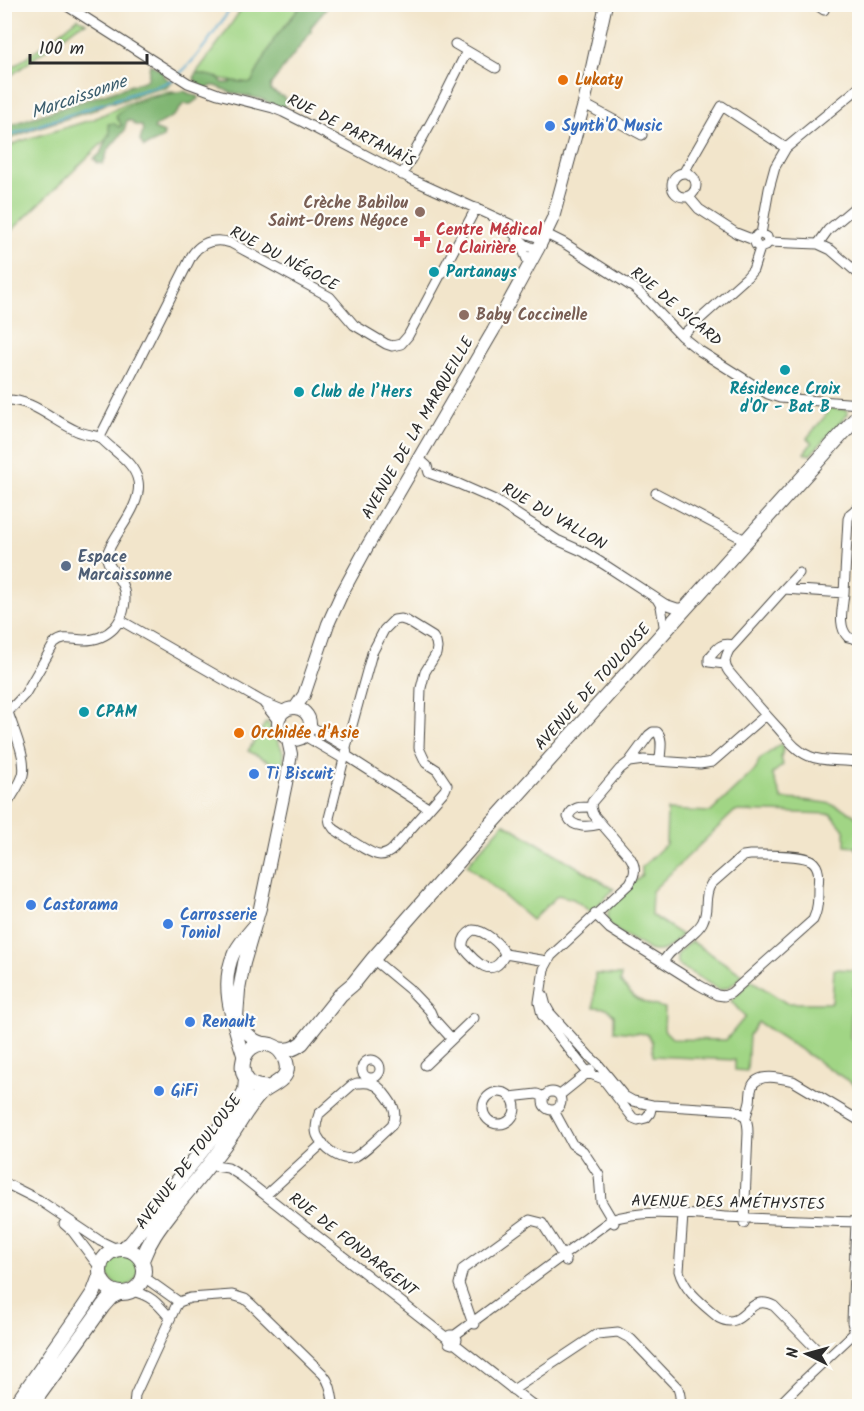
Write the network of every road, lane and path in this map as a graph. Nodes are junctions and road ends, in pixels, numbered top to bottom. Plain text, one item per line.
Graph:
1 (64, 4) edge
2 (606, 4) edge
3 (815, 4) edge
4 (824, 10) dead end
5 (455, 44) dead end
6 (467, 51) junction
7 (496, 68) dead end
8 (860, 87) edge
9 (584, 104) junction
10 (642, 135) dead end
11 (786, 148) junction
12 (684, 172) junction
13 (402, 175) junction
14 (688, 196) junction
15 (860, 203) edge
16 (476, 208) junction
17 (498, 219) junction
18 (506, 227) junction
19 (542, 241) junction
20 (761, 241) junction
21 (818, 244) junction
22 (529, 264) junction
23 (860, 275) edge
24 (681, 336) junction
25 (4, 400) edge
26 (860, 404) edge
27 (860, 414) edge
28 (100, 436) junction
29 (419, 459) junction
30 (429, 473) junction
31 (410, 475) junction
32 (656, 493) dead end
33 (860, 506) edge
34 (747, 541) junction
35 (799, 573) dead end
36 (784, 589) junction
37 (844, 593) junction
38 (657, 599) junction
39 (687, 608) junction
40 (120, 620) junction
41 (664, 632) junction
42 (860, 640) edge
43 (733, 645) junction
44 (725, 664) junction
45 (6, 711) edge
46 (291, 713) junction
47 (766, 715) junction
48 (300, 735) junction
49 (346, 754) junction
50 (660, 761) junction
51 (629, 762) junction
52 (860, 763) edge
53 (591, 807) junction
54 (4, 808) edge
55 (428, 808) junction
56 (601, 824) junction
57 (595, 914) junction
58 (255, 923) junction
59 (505, 954) junction
60 (373, 959) junction
61 (663, 962) junction
62 (546, 965) junction
63 (353, 984) junction
64 (474, 1018) dead end
65 (452, 1039) junction
66 (264, 1044) junction
67 (279, 1049) junction
68 (243, 1058) junction
69 (598, 1064) junction
70 (424, 1065) dead end
71 (286, 1071) junction
72 (588, 1073) junction
73 (246, 1078) junction
74 (270, 1087) junction
75 (560, 1095) junction
76 (510, 1097) dead end
77 (544, 1097) junction
78 (652, 1105) junction
79 (554, 1111) junction
80 (746, 1117) junction
81 (860, 1121) edge
82 (323, 1143) junction
83 (224, 1147) junction
84 (208, 1165) junction
85 (241, 1176) junction
86 (4, 1185) edge
87 (266, 1195) junction
88 (682, 1215) junction
89 (744, 1220) junction
90 (858, 1222) edge
91 (613, 1223) junction
92 (120, 1248) junction
93 (564, 1259) junction
94 (142, 1260) junction
95 (100, 1272) junction
96 (144, 1277) junction
97 (125, 1292) junction
98 (179, 1302) junction
99 (170, 1318) junction
100 (474, 1323) junction
101 (857, 1334) edge
102 (452, 1339) junction
103 (826, 1359) junction
104 (513, 1390) junction
105 (15, 1407) edge
106 (31, 1407) edge
107 (134, 1407) edge
108 (334, 1407) edge
109 (534, 1407) edge
110 (678, 1407) edge
111 (778, 1407) edge

1 - 13 street, RUE DE PARTANAÏS
2 - 9 street, AVENUE DE LA MARQUEILLE
3 - 4 street
5 - 6 street
6 - 7 street
6 - 13 street
8 - 11 street
9 - 10 street
9 - 19 street, AVENUE DE LA MARQUEILLE
11 - 12 street
11 - 20 street
12 - 14 street
12 - 14 street
13 - 16 street, RUE DE PARTANAÏS
14 - 20 street
15 - 21 street
16 - 17 street, RUE DE PARTANAÏS
16 - 28 street, RUE DU NÉGOCE
17 - 18 street, RUE DE PARTANAÏS
17 - 19 street, RUE DE PARTANAÏS
18 - 19 street, RUE DE PARTANAÏS
18 - 22 street, RUE DE PARTANAÏS
19 - 22 street, AVENUE DE LA MARQUEILLE
19 - 24 street, RUE DE SICARD
20 - 21 street
20 - 24 street
21 - 23 street
22 - 29 street, AVENUE DE LA MARQUEILLE
24 - 26 street, RUE DE SICARD
25 - 28 street
27 - 34 main road, AVENUE DE TOULOUSE
28 - 40 street
29 - 30 street
29 - 31 street, AVENUE DE LA MARQUEILLE
30 - 31 street, RUE DU VALLON
30 - 38 street, RUE DU VALLON
31 - 46 street, AVENUE DE LA MARQUEILLE
32 - 34 street
33 - 37 street
34 - 39 main road, AVENUE DE TOULOUSE
35 - 36 street
36 - 37 street
36 - 43 street
37 - 42 street
38 - 39 street, RUE DU VALLON
38 - 41 street
39 - 41 main road, AVENUE DE TOULOUSE
40 - 45 street
40 - 46 street
41 - 60 main road, AVENUE DE TOULOUSE
43 - 44 street
43 - 44 street
44 - 47 street
45 - 54 street
46 - 48 street
46 - 48 street
47 - 50 street
47 - 52 street
48 - 49 street
48 - 58 street
49 - 55 street
49 - 55 street
49 - 55 street
50 - 51 street
50 - 51 street
51 - 53 street
53 - 56 street
53 - 56 street
56 - 57 street
57 - 61 street
57 - 62 street
58 - 66 street
58 - 68 street
59 - 59 street
59 - 62 street
60 - 63 main road, AVENUE DE TOULOUSE
60 - 65 street
61 - 61 street
62 - 69 street
62 - 72 street
63 - 67 main road, AVENUE DE TOULOUSE
63 - 71 main road, AVENUE DE TOULOUSE
64 - 65 street
65 - 70 street
66 - 67 main road
66 - 68 main road
67 - 71 main road
68 - 73 main road
69 - 72 street
69 - 78 street
71 - 74 main road
72 - 75 street
72 - 78 street
73 - 74 main road
73 - 92 main road, AVENUE DE TOULOUSE
74 - 83 main road, AVENUE DE TOULOUSE
75 - 77 street
75 - 79 street
76 - 77 street
77 - 79 street
78 - 80 street
79 - 91 street
80 - 81 street
80 - 89 street
82 - 82 street
82 - 87 street
83 - 84 main road, AVENUE DE TOULOUSE
83 - 85 street, RUE DE FONDARGENT
84 - 85 street, RUE DE FONDARGENT
84 - 94 main road, AVENUE DE TOULOUSE
85 - 87 street, RUE DE FONDARGENT
86 - 92 street
86 - 95 street
87 - 102 street, RUE DE FONDARGENT
88 - 89 street, AVENUE DES AMÉTHYSTES
88 - 91 street, AVENUE DES AMÉTHYSTES
88 - 103 street
89 - 90 street, AVENUE DES AMÉTHYSTES
90 - 101 street
91 - 93 street, AVENUE DES AMÉTHYSTES
92 - 94 main road
92 - 95 main road
93 - 100 street, AVENUE DES AMÉTHYSTES
93 - 100 street
94 - 96 main road
95 - 97 main road
95 - 105 main road
96 - 97 main road
96 - 98 street
97 - 99 street
97 - 106 main road
98 - 99 street
98 - 108 street
99 - 107 street
100 - 102 street, AVENUE DES AMÉTHYSTES
101 - 103 street
102 - 104 street, RUE DE FONDARGENT
103 - 111 street
104 - 109 street, RUE DE FONDARGENT
104 - 110 street

